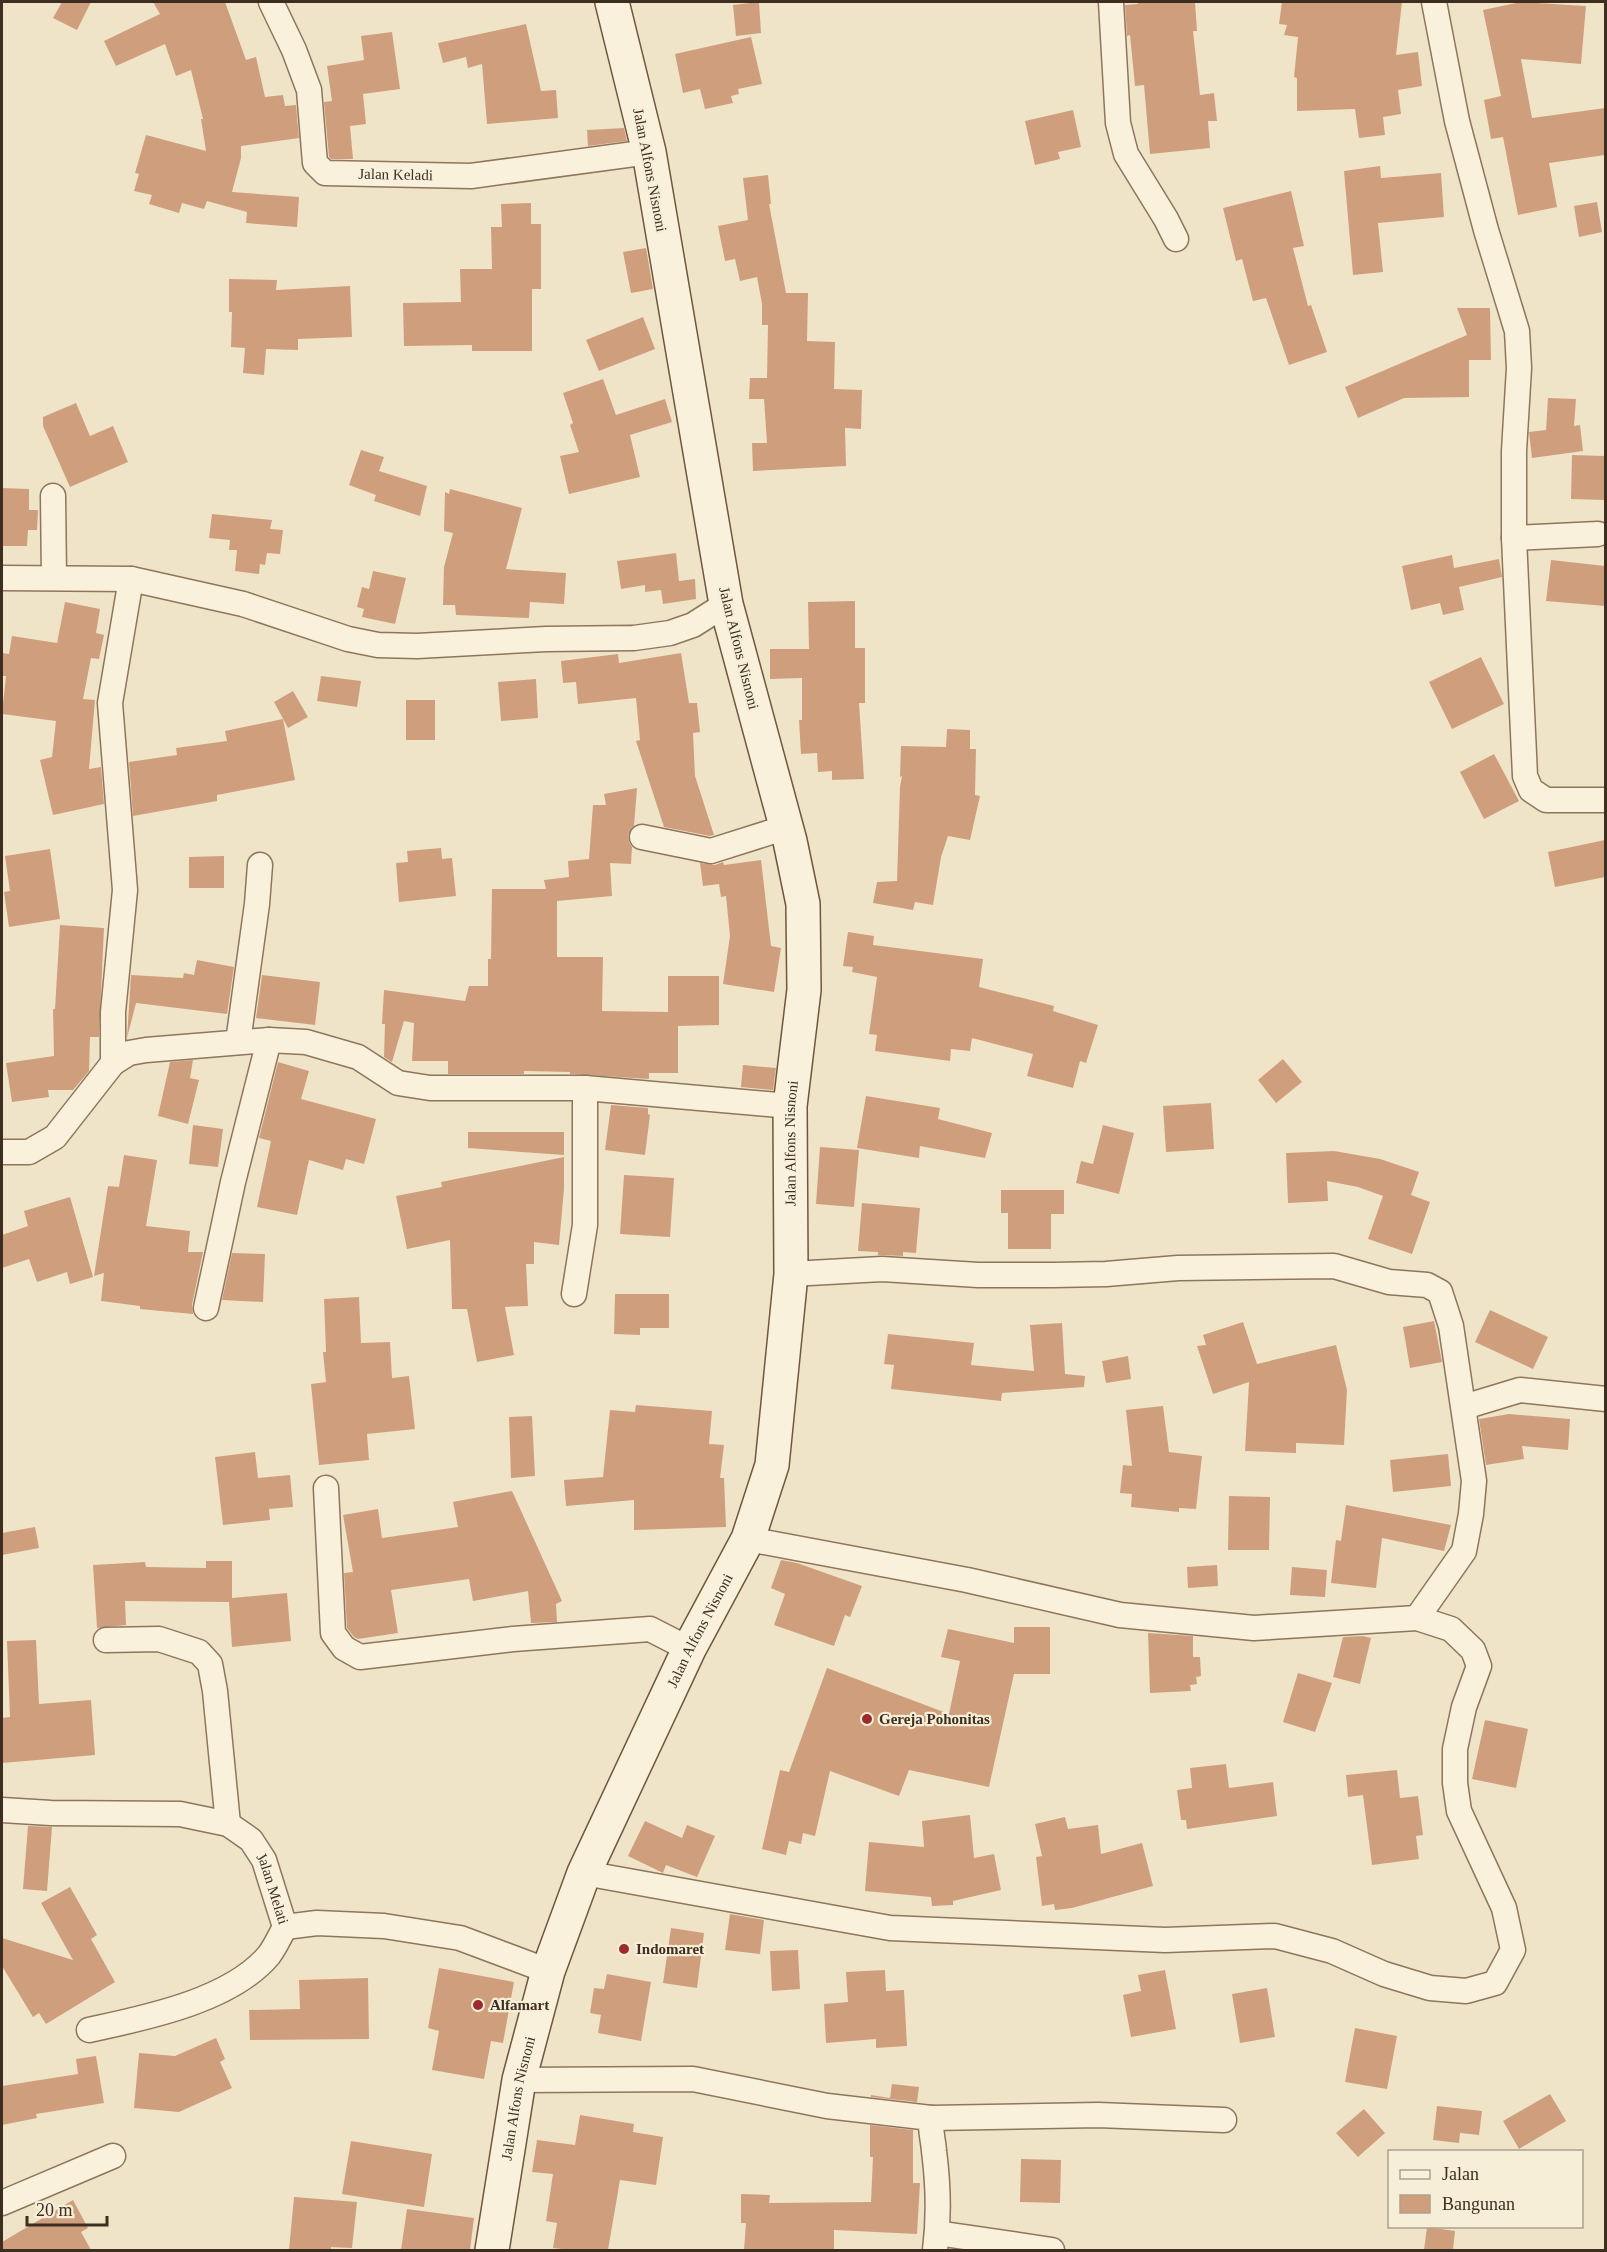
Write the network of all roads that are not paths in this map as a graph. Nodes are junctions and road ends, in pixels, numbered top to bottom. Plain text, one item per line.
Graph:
1 (271, 2) edge
2 (612, 2) edge
3 (1111, 2) edge
4 (1434, 2) edge
5 (649, 152) junction
6 (1176, 239) dead end
7 (53, 496) dead end
8 (1598, 534) dead end
9 (1514, 538) junction
10 (54, 577) junction
11 (2, 578) edge
12 (131, 579) junction
13 (726, 604) junction
14 (1605, 800) edge
15 (787, 827) junction
16 (642, 837) dead end
17 (260, 865) dead end
18 (269, 1040) junction
19 (238, 1042) junction
20 (113, 1063) junction
21 (585, 1088) junction
22 (789, 1106) junction
23 (2, 1152) edge
24 (791, 1274) junction
25 (574, 1294) dead end
26 (206, 1308) dead end
27 (1605, 1399) edge
28 (1464, 1407) junction
29 (326, 1488) dead end
30 (748, 1539) junction
31 (1417, 1618) junction
32 (106, 1640) dead end
33 (690, 1649) junction
34 (2, 1810) edge
35 (228, 1824) junction
36 (584, 1873) junction
37 (285, 1927) junction
38 (548, 1971) junction
39 (89, 2030) dead end
40 (519, 2080) junction
41 (931, 2118) junction
42 (1224, 2120) dead end
43 (113, 2156) dead end
44 (2, 2203) edge
45 (936, 2242) edge
46 (492, 2250) edge
47 (1052, 2250) edge

1 - 5 street, Jalan Keladi
2 - 5 main road, Jalan Alfons Nisnoni
3 - 6 street
4 - 9 street
5 - 13 main road, Jalan Alfons Nisnoni
7 - 10 street
8 - 9 street
9 - 14 street
10 - 11 street
10 - 12 street
12 - 13 street
12 - 20 street
13 - 15 main road, Jalan Alfons Nisnoni
15 - 16 street
15 - 22 main road, Jalan Alfons Nisnoni
17 - 19 street
18 - 19 street
18 - 21 street
18 - 26 street
19 - 20 street
20 - 23 street
21 - 22 street
21 - 25 street
22 - 24 main road, Jalan Alfons Nisnoni
24 - 28 street
24 - 30 main road, Jalan Alfons Nisnoni
27 - 28 street
28 - 31 street
29 - 33 street
30 - 31 street
30 - 33 main road, Jalan Alfons Nisnoni
31 - 36 street
32 - 35 street
33 - 36 main road, Jalan Alfons Nisnoni
34 - 35 street, Jalan Melati
35 - 37 street, Jalan Melati
36 - 38 main road, Jalan Alfons Nisnoni
37 - 38 street, Jalan Melati
37 - 39 street
38 - 40 main road, Jalan Alfons Nisnoni
40 - 41 street
40 - 46 main road, Jalan Alfons Nisnoni
41 - 42 street
41 - 45 street
43 - 44 street
45 - 47 street

